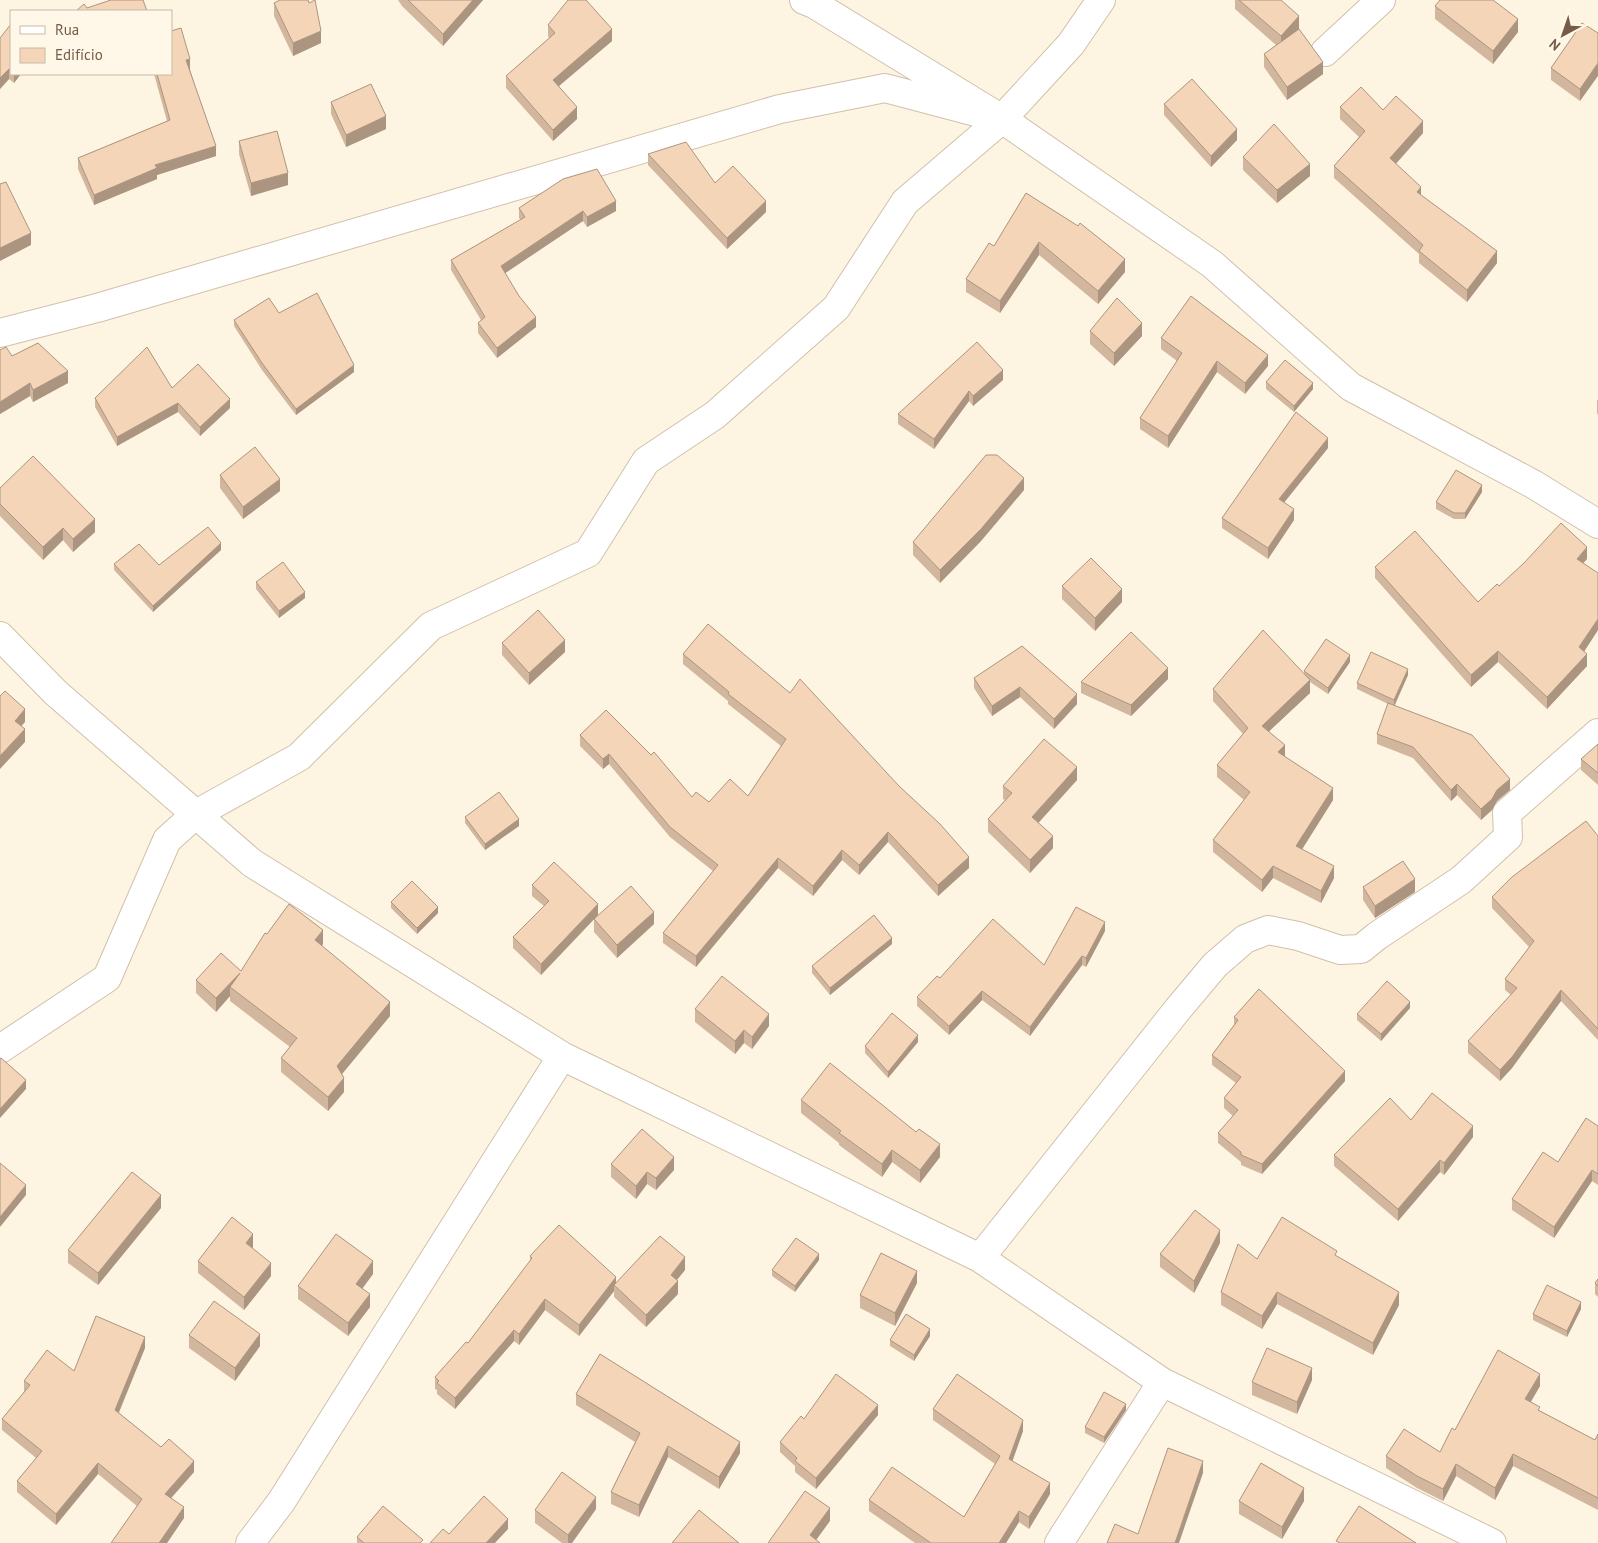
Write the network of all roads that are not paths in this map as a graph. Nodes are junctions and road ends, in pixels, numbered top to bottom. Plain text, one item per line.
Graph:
1 (1101, 0) edge
2 (1381, 0) edge
3 (811, 2) edge
4 (1325, 52) dead end
5 (1002, 120) junction
6 (0, 332) edge
7 (1598, 524) edge
8 (0, 636) edge
9 (1598, 733) edge
10 (196, 814) junction
11 (0, 1049) edge
12 (562, 1056) junction
13 (980, 1258) junction
14 (1162, 1382) junction
15 (250, 1543) edge
16 (1059, 1543) edge
17 (1492, 1543) edge

1 - 5 street
2 - 4 street
3 - 5 street
5 - 6 street
5 - 7 street
5 - 10 street
8 - 10 street
9 - 13 street
10 - 11 street
10 - 12 street
12 - 13 street
12 - 15 street
13 - 14 street
14 - 16 street
14 - 17 street

